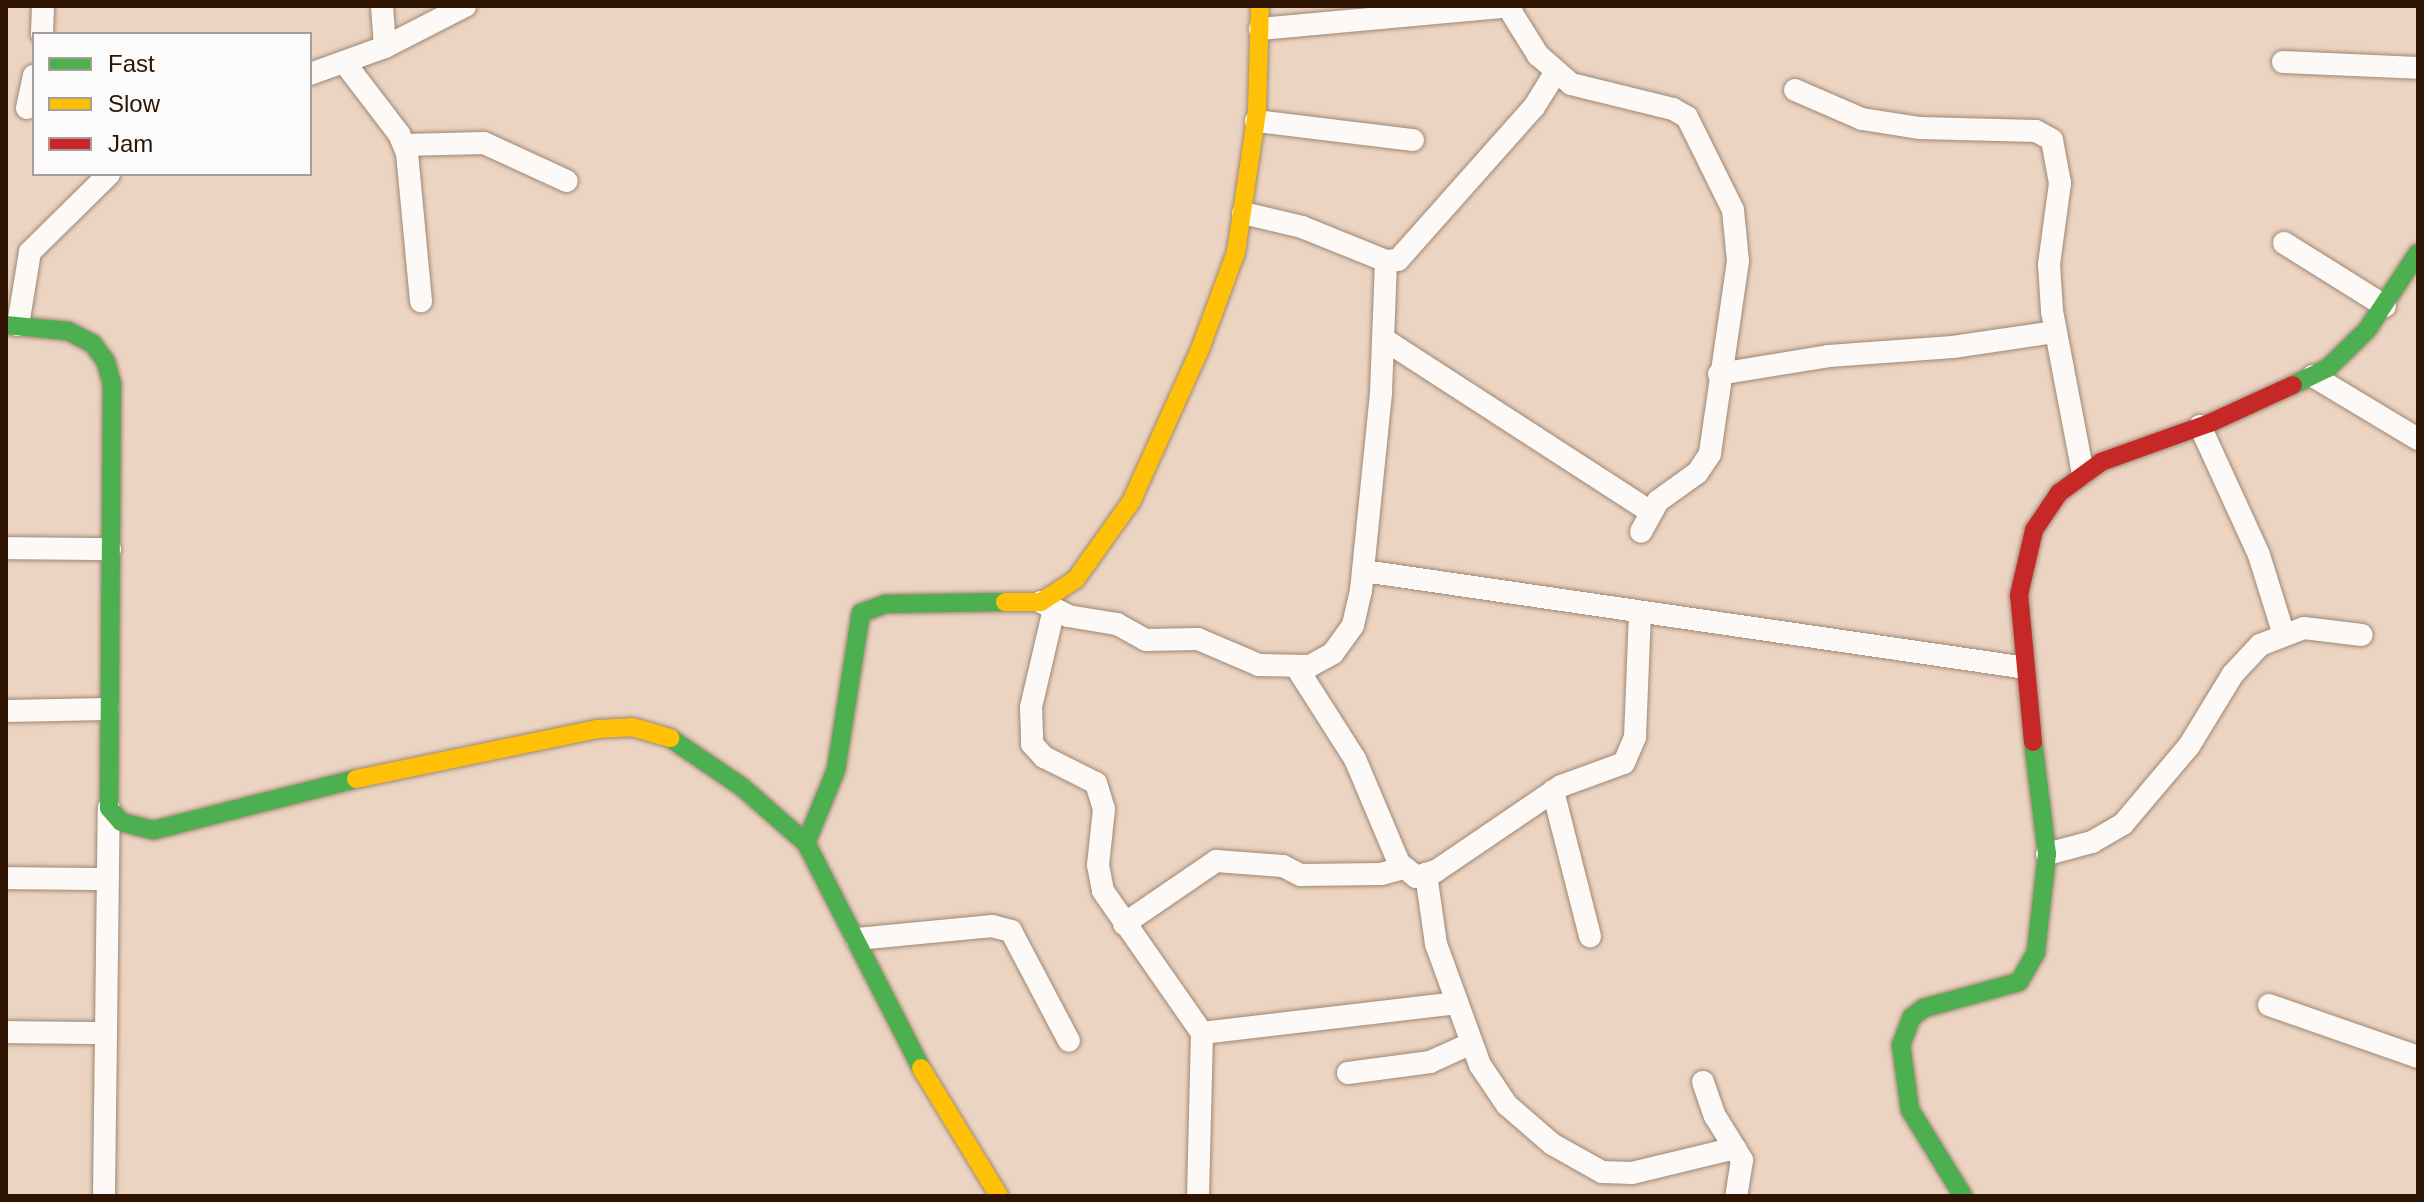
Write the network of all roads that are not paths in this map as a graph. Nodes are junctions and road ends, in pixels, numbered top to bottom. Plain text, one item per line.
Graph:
1 (43, 6) edge
2 (382, 6) edge
3 (465, 6) edge
4 (1260, 6) edge
5 (1510, 6) edge
6 (1260, 29) junction
7 (42, 32) edge
8 (385, 47) junction
9 (344, 62) junction
10 (2283, 62) dead end
11 (2418, 68) edge
12 (312, 73) edge
13 (1555, 74) junction
14 (32, 81) edge
15 (1795, 90) dead end
16 (22, 107) edge
17 (1256, 121) junction
18 (1413, 140) dead end
19 (404, 145) junction
20 (107, 176) edge
21 (567, 181) dead end
22 (1243, 213) junction
23 (2284, 243) dead end
24 (2418, 253) edge
25 (1386, 261) junction
26 (421, 301) dead end
27 (2385, 306) junction
28 (12, 325) edge
29 (2054, 332) junction
30 (1385, 340) junction
31 (1719, 374) junction
32 (2313, 376) junction
33 (2200, 426) junction
34 (2418, 439) edge
35 (2083, 473) junction
36 (6, 548) edge
37 (110, 549) junction
38 (1364, 571) junction
39 (1048, 605) junction
40 (1640, 613) junction
41 (2283, 632) junction
42 (2362, 635) dead end
43 (2020, 667) junction
44 (1297, 668) junction
45 (108, 709) junction
46 (6, 711) edge
47 (1553, 791) junction
48 (109, 808) junction
49 (806, 843) junction
50 (2047, 854) junction
51 (1403, 868) junction
52 (1426, 874) junction
53 (6, 878) edge
54 (108, 879) junction
55 (1124, 924) junction
56 (1590, 936) dead end
57 (857, 939) junction
58 (1457, 1003) junction
59 (2269, 1005) dead end
60 (6, 1032) edge
61 (106, 1033) junction
62 (1202, 1033) junction
63 (1069, 1041) dead end
64 (1472, 1043) junction
65 (2418, 1057) edge
66 (1348, 1073) dead end
67 (1703, 1082) dead end
68 (1735, 1148) junction
69 (104, 1196) edge
70 (999, 1196) edge
71 (1198, 1196) edge
72 (1736, 1196) edge
73 (1963, 1196) edge

1 - 7 street
2 - 8 street
3 - 8 street
4 - 6 street
5 - 6 street
5 - 13 street
6 - 17 street
8 - 9 street
9 - 12 street
9 - 19 street
10 - 11 street
13 - 25 street
13 - 31 street
14 - 16 street
15 - 29 street
17 - 18 street
17 - 22 street
19 - 21 street
19 - 26 street
20 - 28 street
22 - 25 street
22 - 39 street
23 - 27 street
24 - 27 street
25 - 30 street
27 - 32 street
28 - 37 street
29 - 31 street
29 - 35 street
30 - 31 street
30 - 38 street
32 - 33 street
32 - 34 street
33 - 35 street
33 - 41 street
35 - 43 street
36 - 37 street
37 - 45 street
38 - 40 street
38 - 44 street
39 - 44 street
39 - 49 street
39 - 55 street
40 - 43 street
40 - 47 street
41 - 42 street
41 - 50 street
43 - 50 street
44 - 51 street
45 - 46 street
45 - 48 street
47 - 52 street
47 - 56 street
48 - 49 street
48 - 54 street
49 - 57 street
50 - 73 street
51 - 52 street
51 - 55 street
52 - 58 street
53 - 54 street
54 - 61 street
55 - 62 street
57 - 63 street
57 - 70 street
58 - 62 street
58 - 64 street
59 - 65 street
60 - 61 street
61 - 69 street
62 - 71 street
64 - 66 street
64 - 68 street
67 - 68 street
68 - 72 street

